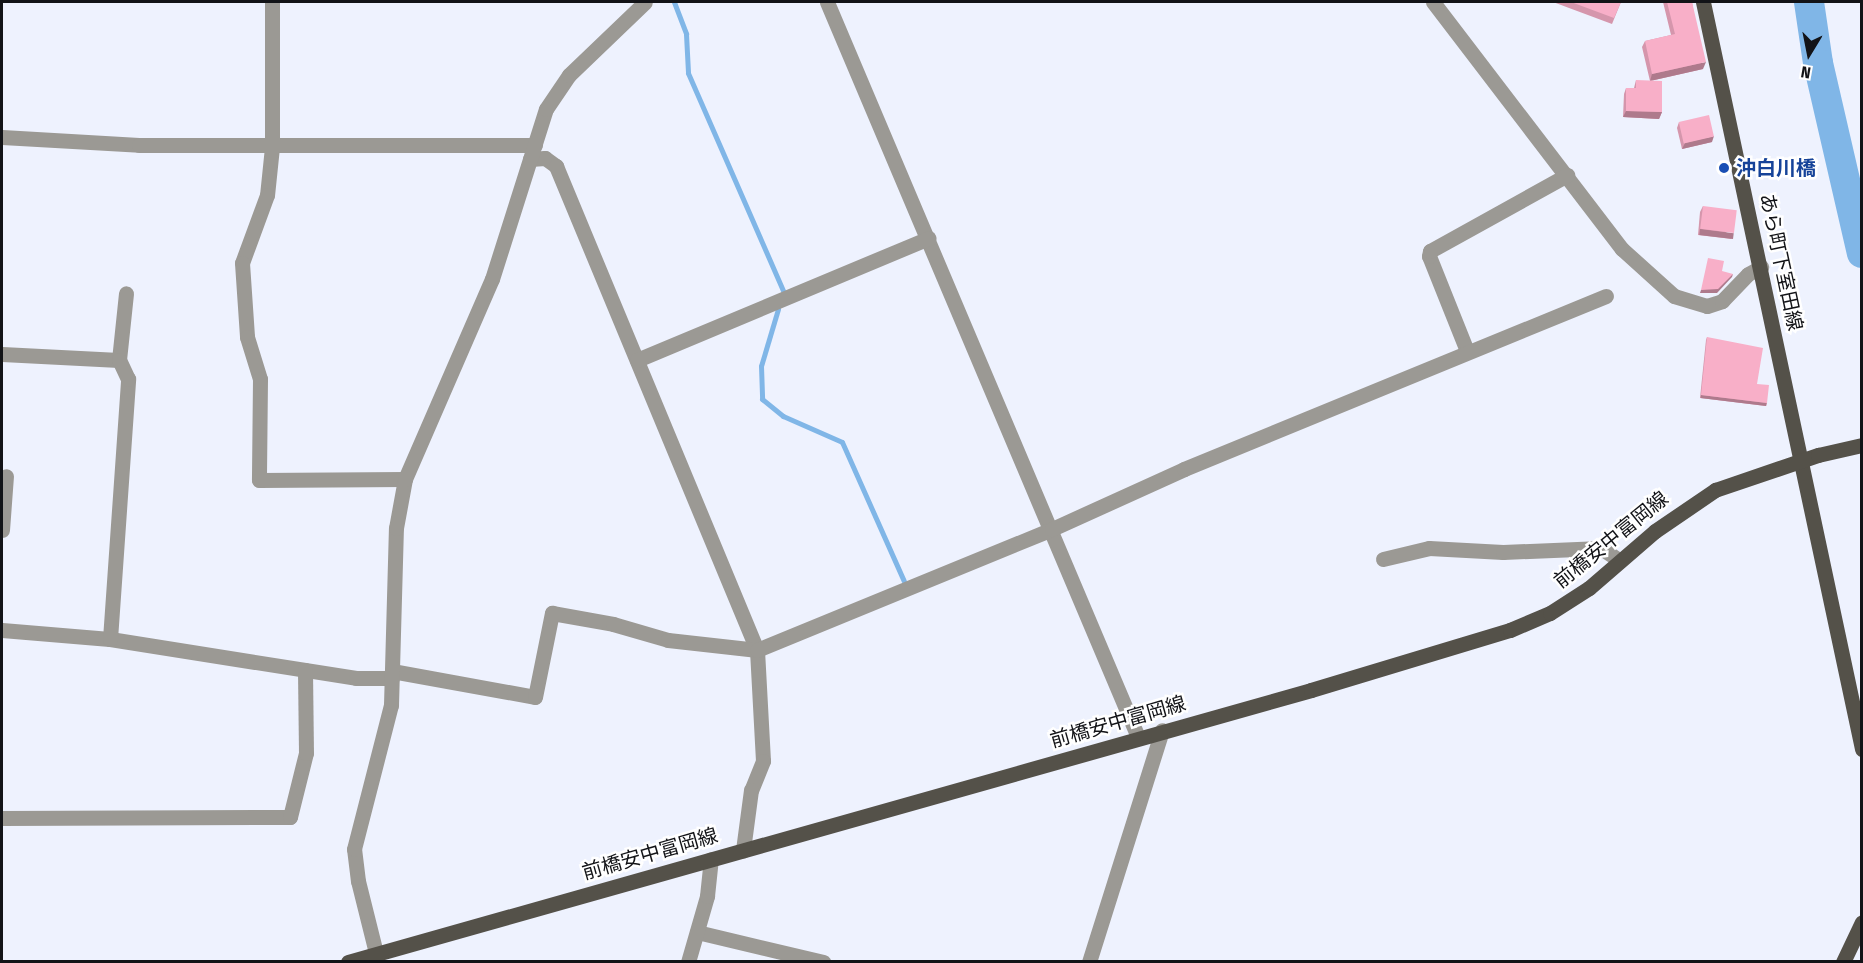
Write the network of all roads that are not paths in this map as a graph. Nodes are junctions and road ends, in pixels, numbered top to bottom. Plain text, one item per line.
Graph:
1 (272, 2) edge
2 (645, 2) edge
3 (827, 2) edge
4 (1433, 2) edge
5 (1703, 2) edge
6 (2, 137) edge
7 (272, 147) junction
8 (532, 152) junction
9 (1567, 175) junction
10 (929, 238) junction
11 (1761, 267) junction
12 (126, 293) dead end
13 (1606, 296) dead end
14 (1467, 351) junction
15 (2, 354) edge
16 (119, 360) junction
17 (637, 360) junction
18 (1862, 445) edge
19 (1803, 460) junction
20 (6, 476) dead end
21 (405, 479) junction
22 (1052, 529) junction
23 (2, 530) edge
24 (1383, 559) dead end
25 (1620, 561) junction
26 (2, 630) edge
27 (110, 639) junction
28 (757, 650) junction
29 (305, 670) junction
30 (392, 675) junction
31 (1162, 730) junction
32 (1138, 737) junction
33 (1862, 749) edge
34 (2, 818) edge
35 (743, 850) junction
36 (711, 859) junction
37 (1862, 922) edge
38 (697, 932) junction
39 (376, 953) junction
40 (348, 962) edge
41 (688, 962) edge
42 (823, 962) edge
43 (1089, 962) edge
44 (1844, 962) edge

1 - 7 street
2 - 8 street
3 - 10 street
4 - 9 street
5 - 11 main road, あら町下室田線
6 - 7 street
7 - 8 street
7 - 21 street
8 - 17 street
8 - 21 street
9 - 11 street
9 - 14 street
10 - 17 street
10 - 22 street
11 - 19 main road, あら町下室田線
12 - 16 street
13 - 14 street
14 - 22 street
15 - 16 street
16 - 27 street
17 - 28 street
18 - 19 main road, 前橋安中富岡線
19 - 25 main road, 前橋安中富岡線
19 - 33 main road, あら町下室田線
20 - 23 street
21 - 30 street
22 - 28 street
22 - 32 street
24 - 25 street
25 - 31 main road, 前橋安中富岡線
26 - 27 street
27 - 29 street
28 - 30 street
28 - 35 street
29 - 30 street
29 - 34 street
30 - 39 street
31 - 32 main road, 前橋安中富岡線
31 - 43 street
32 - 35 main road, 前橋安中富岡線
35 - 36 main road, 前橋安中富岡線
36 - 38 street
36 - 39 main road, 前橋安中富岡線
37 - 44 main road
38 - 41 street
38 - 42 street
39 - 40 main road, 前橋安中富岡線

